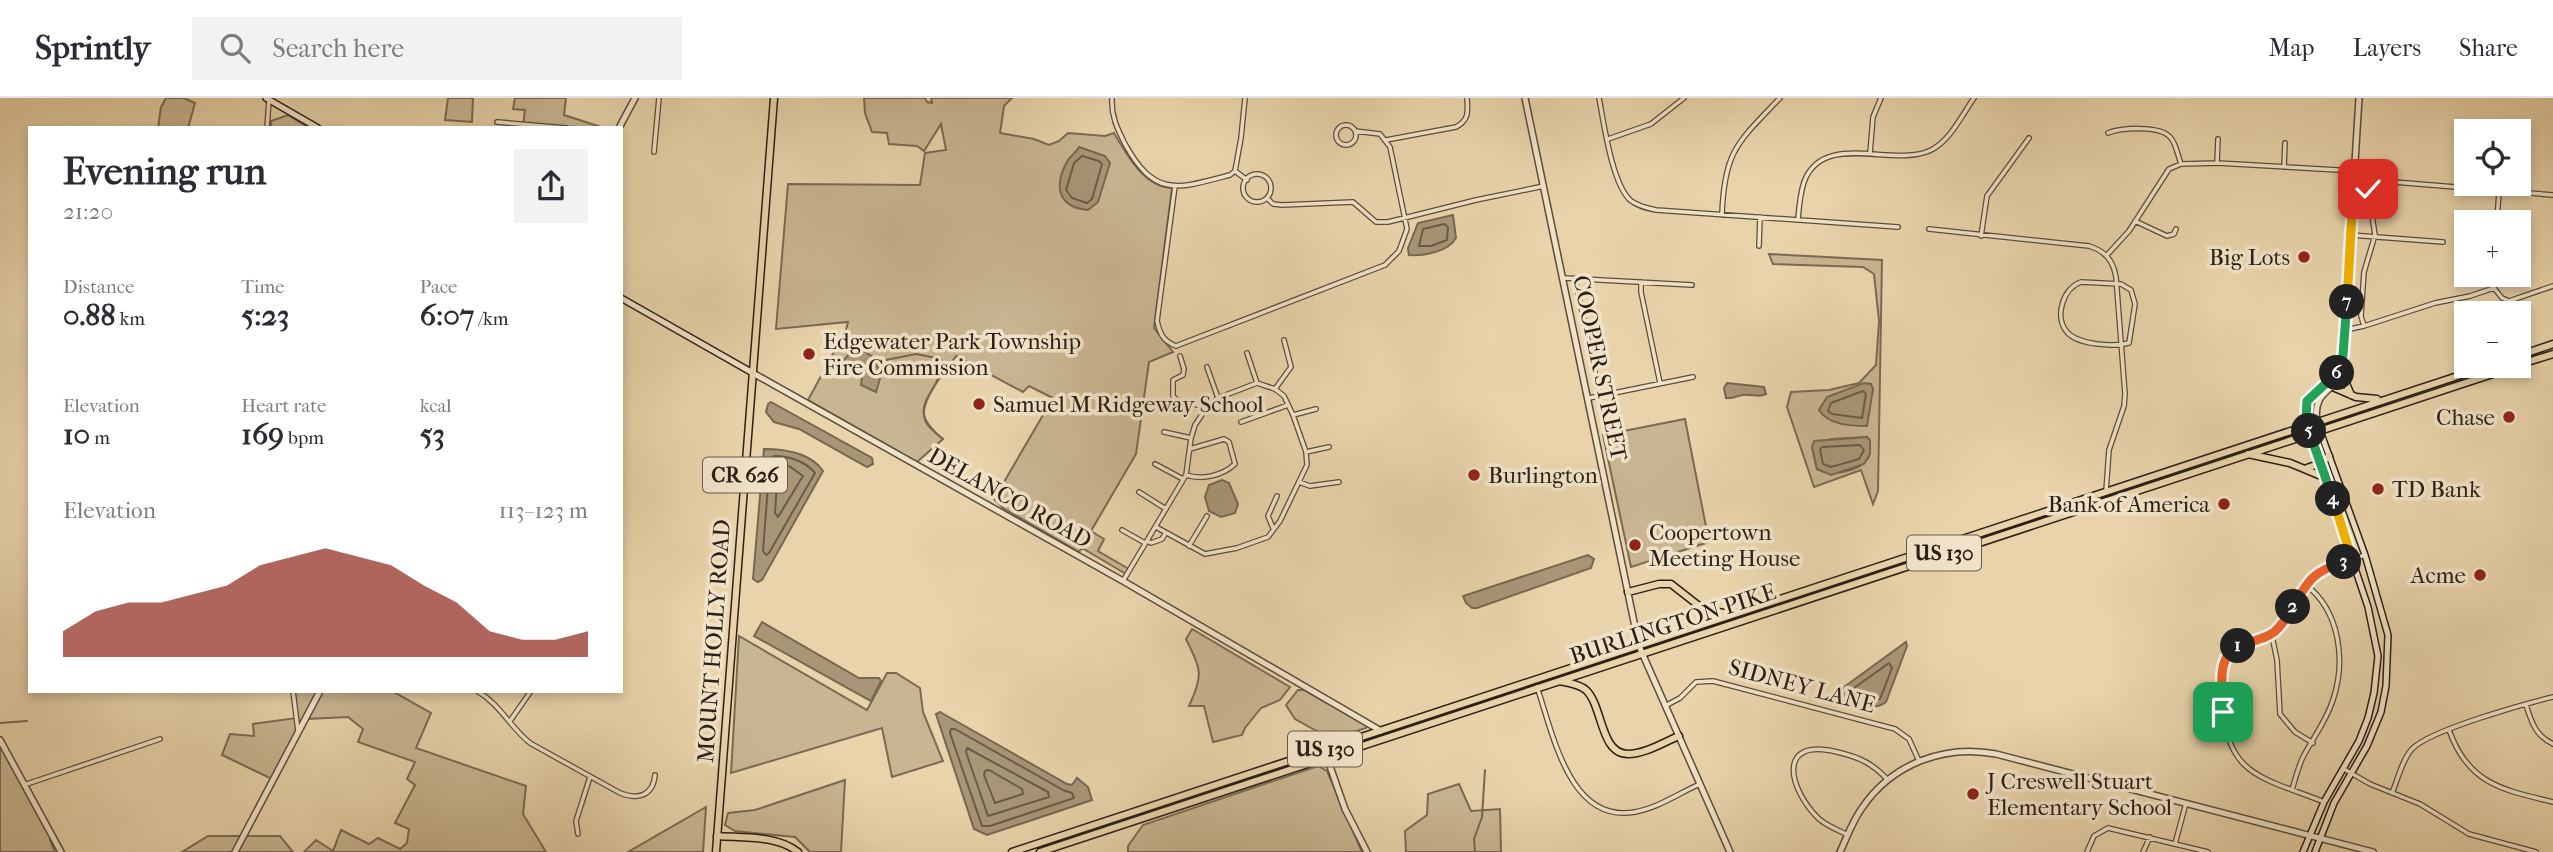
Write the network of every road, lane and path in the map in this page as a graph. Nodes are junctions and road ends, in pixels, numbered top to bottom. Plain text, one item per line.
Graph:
1 (635, 98) edge
2 (659, 98) edge
3 (774, 98) edge
4 (1112, 98) edge
5 (1245, 98) edge
6 (1466, 98) edge
7 (1525, 98) edge
8 (1599, 98) edge
9 (1684, 98) edge
10 (1780, 98) edge
11 (1881, 98) edge
12 (1974, 98) edge
13 (2359, 98) edge
14 (268, 99) edge
15 (497, 122) dead end
16 (267, 126) edge
17 (315, 126) edge
18 (543, 126) edge
19 (621, 126) edge
20 (1355, 131) junction
21 (2108, 133) dead end
22 (1608, 138) junction
23 (2029, 138) dead end
24 (2218, 139) dead end
25 (1386, 140) junction
26 (2285, 143) dead end
27 (654, 152) dead end
28 (1870, 154) junction
29 (2217, 163) junction
30 (2181, 164) junction
31 (2284, 167) junction
32 (1235, 171) junction
33 (2355, 171) junction
34 (1247, 180) junction
35 (1544, 185) junction
36 (1175, 186) junction
37 (2354, 188) junction
38 (2454, 188) edge
39 (2368, 189) junction
40 (2531, 193) edge
41 (2553, 195) edge
42 (1268, 198) junction
43 (1722, 215) junction
44 (1405, 217) junction
45 (1760, 217) junction
46 (1798, 220) junction
47 (2135, 221) junction
48 (1899, 227) dead end
49 (1929, 229) dead end
50 (2176, 229) dead end
51 (2351, 235) junction
52 (2375, 235) junction
53 (1981, 236) junction
54 (2443, 242) dead end
55 (1759, 246) dead end
56 (2107, 255) junction
57 (1564, 278) junction
58 (1575, 278) junction
59 (1641, 282) junction
60 (2116, 283) junction
61 (1692, 285) dead end
62 (2553, 286) edge
63 (2494, 288) joint
64 (623, 299) edge
65 (2364, 326) junction
66 (2345, 330) junction
67 (1284, 340) dead end
68 (2122, 344) junction
69 (2553, 344) edge
70 (2344, 346) junction
71 (2531, 352) edge
72 (1247, 354) dead end
73 (2553, 354) edge
74 (1180, 356) dead end
75 (2531, 362) edge
76 (1207, 367) dead end
77 (2346, 368) junction
78 (751, 372) junction
79 (1693, 377) dead end
80 (2454, 377) edge
81 (2481, 378) edge
82 (1257, 383) junction
83 (1660, 384) junction
84 (2329, 386) junction
85 (1275, 389) junction
86 (2351, 395) junction
87 (1600, 396) junction
88 (1218, 398) junction
89 (1589, 398) junction
90 (2390, 398) junction
91 (1288, 405) junction
92 (1207, 407) junction
93 (1316, 409) dead end
94 (1293, 415) junction
95 (2317, 421) junction
96 (1241, 422) dead end
97 (2307, 425) junction
98 (2320, 430) junction
99 (1164, 432) dead end
100 (2310, 433) junction
101 (1191, 438) junction
102 (1329, 447) dead end
103 (1190, 449) junction
104 (1306, 452) junction
105 (2246, 453) junction
106 (2329, 456) junction
107 (2321, 463) junction
108 (1155, 464) dead end
109 (2302, 467) junction
110 (1184, 477) junction
111 (2326, 478) junction
112 (1299, 482) junction
113 (1339, 482) dead end
114 (2106, 491) junction
115 (1139, 492) dead end
116 (1277, 496) dead end
117 (1166, 509) junction
118 (1207, 516) dead end
119 (1156, 527) junction
120 (1273, 528) junction
121 (1122, 530) dead end
122 (1165, 533) junction
123 (1146, 542) junction
124 (1189, 546) junction
125 (2365, 555) junction
126 (2352, 559) junction
127 (1123, 581) junction
128 (2305, 585) junction
129 (1628, 592) junction
130 (1735, 614) junction
131 (2272, 636) junction
132 (1640, 649) junction
133 (1559, 680) junction
134 (1537, 687) junction
135 (293, 693) edge
136 (319, 693) edge
137 (480, 693) edge
138 (530, 693) edge
139 (2553, 697) edge
140 (1667, 705) junction
141 (2526, 705) junction
142 (510, 721) junction
143 (2449, 730) junction
144 (1381, 731) junction
145 (299, 732) junction
146 (1679, 736) junction
147 (160, 738) dead end
148 (0, 740) edge
149 (2312, 743) junction
150 (2553, 744) edge
151 (1324, 749) junction
152 (1327, 758) junction
153 (1919, 761) junction
154 (2343, 768) junction
155 (2351, 773) junction
156 (655, 775) dead end
157 (590, 777) junction
158 (1888, 780) junction
159 (1700, 784) junction
160 (24, 785) junction
161 (2292, 790) junction
162 (2392, 793) junction
163 (2324, 802) junction
164 (2553, 802) edge
165 (2186, 803) junction
166 (578, 834) dead end
167 (1847, 835) junction
168 (717, 836) junction
169 (2310, 836) junction
170 (2150, 837) junction
171 (2319, 838) junction
172 (2175, 844) junction
173 (61, 852) edge
174 (235, 852) edge
175 (716, 852) edge
176 (798, 852) edge
177 (1012, 852) edge
178 (1040, 852) edge
179 (1367, 852) edge
180 (1730, 852) edge
181 (1840, 852) edge
182 (2087, 852) edge
183 (2143, 852) edge
184 (2205, 852) edge
185 (2303, 852) edge
186 (2315, 852) edge
187 (2373, 852) edge
188 (2536, 852) edge

1 - 19 street
2 - 27 street
3 - 78 main road, MOUNT HOLLY ROAD / CR 626
4 - 36 street
5 - 32 street
6 - 25 street
7 - 35 street, COOPER STREET
8 - 22 street
9 - 22 street
10 - 43 street
11 - 28 street
12 - 28 street
13 - 33 street
14 - 16 street
14 - 17 street
15 - 18 street
20 - 20 street
20 - 25 street
21 - 30 street
22 - 43 street
23 - 53 street
24 - 29 street
25 - 44 street
26 - 31 street
28 - 46 street
29 - 30 street
29 - 31 street
30 - 47 street
31 - 33 street
32 - 34 street
32 - 36 street
33 - 37 street
34 - 42 street
34 - 42 street
35 - 44 street
35 - 57 street, COOPER STREET
36 - 44 street
37 - 39 street
37 - 51 street
38 - 39 street
39 - 52 street
40 - 41 street
42 - 44 street
43 - 45 street
45 - 46 street
45 - 55 street
46 - 48 street
47 - 50 street
47 - 56 street
49 - 53 street
51 - 52 street
51 - 66 street
52 - 54 street
52 - 65 street
53 - 56 street
56 - 60 street
57 - 58 street
57 - 89 street, COOPER STREET
58 - 59 street
58 - 87 street
59 - 61 street
59 - 83 street
60 - 68 street
60 - 68 street
60 - 68 street
62 - 63 street
63 - 65 street
64 - 78 street, DELANCO ROAD
65 - 66 street
66 - 70 street
67 - 85 street
68 - 114 street
69 - 71 main road
70 - 77 street
70 - 84 street
72 - 82 street
73 - 75 main road, BURLINGTON PIKE / US 130
74 - 92 street
76 - 88 street
77 - 84 street
77 - 86 main road
78 - 127 street, DELANCO ROAD
78 - 168 main road, MOUNT HOLLY ROAD / CR 626
79 - 83 street
80 - 90 main road, BURLINGTON PIKE / US 130
81 - 98 main road, BURLINGTON PIKE / US 130
82 - 85 street
82 - 88 street
83 - 87 street
84 - 86 main road
84 - 95 street
84 - 97 street
85 - 91 street
86 - 90 main road
87 - 89 street
88 - 92 street
89 - 129 street, COOPER STREET
90 - 95 main road, BURLINGTON PIKE / US 130
91 - 94 street
91 - 96 street
92 - 101 street
93 - 94 street
94 - 104 street
95 - 97 main road, BURLINGTON PIKE / US 130
95 - 98 street
97 - 100 street
97 - 114 main road, BURLINGTON PIKE / US 130
98 - 100 main road, BURLINGTON PIKE / US 130
98 - 106 street
99 - 101 street
100 - 105 main road, BURLINGTON PIKE / US 130
100 - 107 street
101 - 103 street
102 - 104 street
103 - 110 street
103 - 110 street
104 - 112 street
105 - 109 main road
105 - 132 main road, BURLINGTON PIKE / US 130
106 - 107 main road
106 - 125 street
107 - 109 main road
107 - 111 street
108 - 110 street
109 - 111 main road
110 - 117 street
111 - 126 street
112 - 113 street
112 - 120 street
114 - 130 main road, BURLINGTON PIKE / US 130
115 - 117 street
116 - 120 street
117 - 119 street
118 - 124 street
119 - 122 street
119 - 123 street
120 - 124 street
121 - 123 street
122 - 123 street
122 - 124 street
123 - 127 street
125 - 126 street
125 - 155 street
126 - 128 street
126 - 154 street
127 - 144 street, DELANCO ROAD
128 - 131 street
128 - 149 street
129 - 130 main road
129 - 132 street, COOPER STREET
130 - 132 main road, BURLINGTON PIKE / US 130
131 - 149 street
131 - 161 street
132 - 133 main road, BURLINGTON PIKE / US 130
132 - 140 street, COOPER STREET
132 - 144 main road, BURLINGTON PIKE / US 130
133 - 134 main road, BURLINGTON PIKE / US 130
133 - 146 main road
134 - 152 main road, BURLINGTON PIKE / US 130
134 - 159 street
135 - 145 street
136 - 145 street
137 - 142 street
138 - 142 street
139 - 141 street
140 - 146 street, COOPER STREET
140 - 153 street, SIDNEY LANE
141 - 143 street
141 - 150 street
142 - 157 street
143 - 162 street
143 - 164 street
144 - 151 main road, BURLINGTON PIKE / US 130
145 - 174 street
146 - 159 street, COOPER STREET
147 - 160 street
148 - 160 street
149 - 161 street
151 - 152 street
151 - 177 main road, BURLINGTON PIKE / US 130
152 - 178 main road, BURLINGTON PIKE / US 130
152 - 179 street
153 - 158 street
153 - 165 street
154 - 155 street
154 - 163 street
155 - 162 street
155 - 171 street
156 - 157 street
157 - 166 street
158 - 167 street
158 - 167 street
159 - 180 street, COOPER STREET
160 - 173 street
161 - 163 street
162 - 188 street
163 - 169 street
165 - 169 street
165 - 172 street
167 - 181 street
168 - 175 main road, MOUNT HOLLY ROAD / CR 626
168 - 176 main road
169 - 171 street
169 - 185 street
170 - 172 street
170 - 182 street
170 - 183 street
171 - 186 street
171 - 187 street
172 - 184 street

